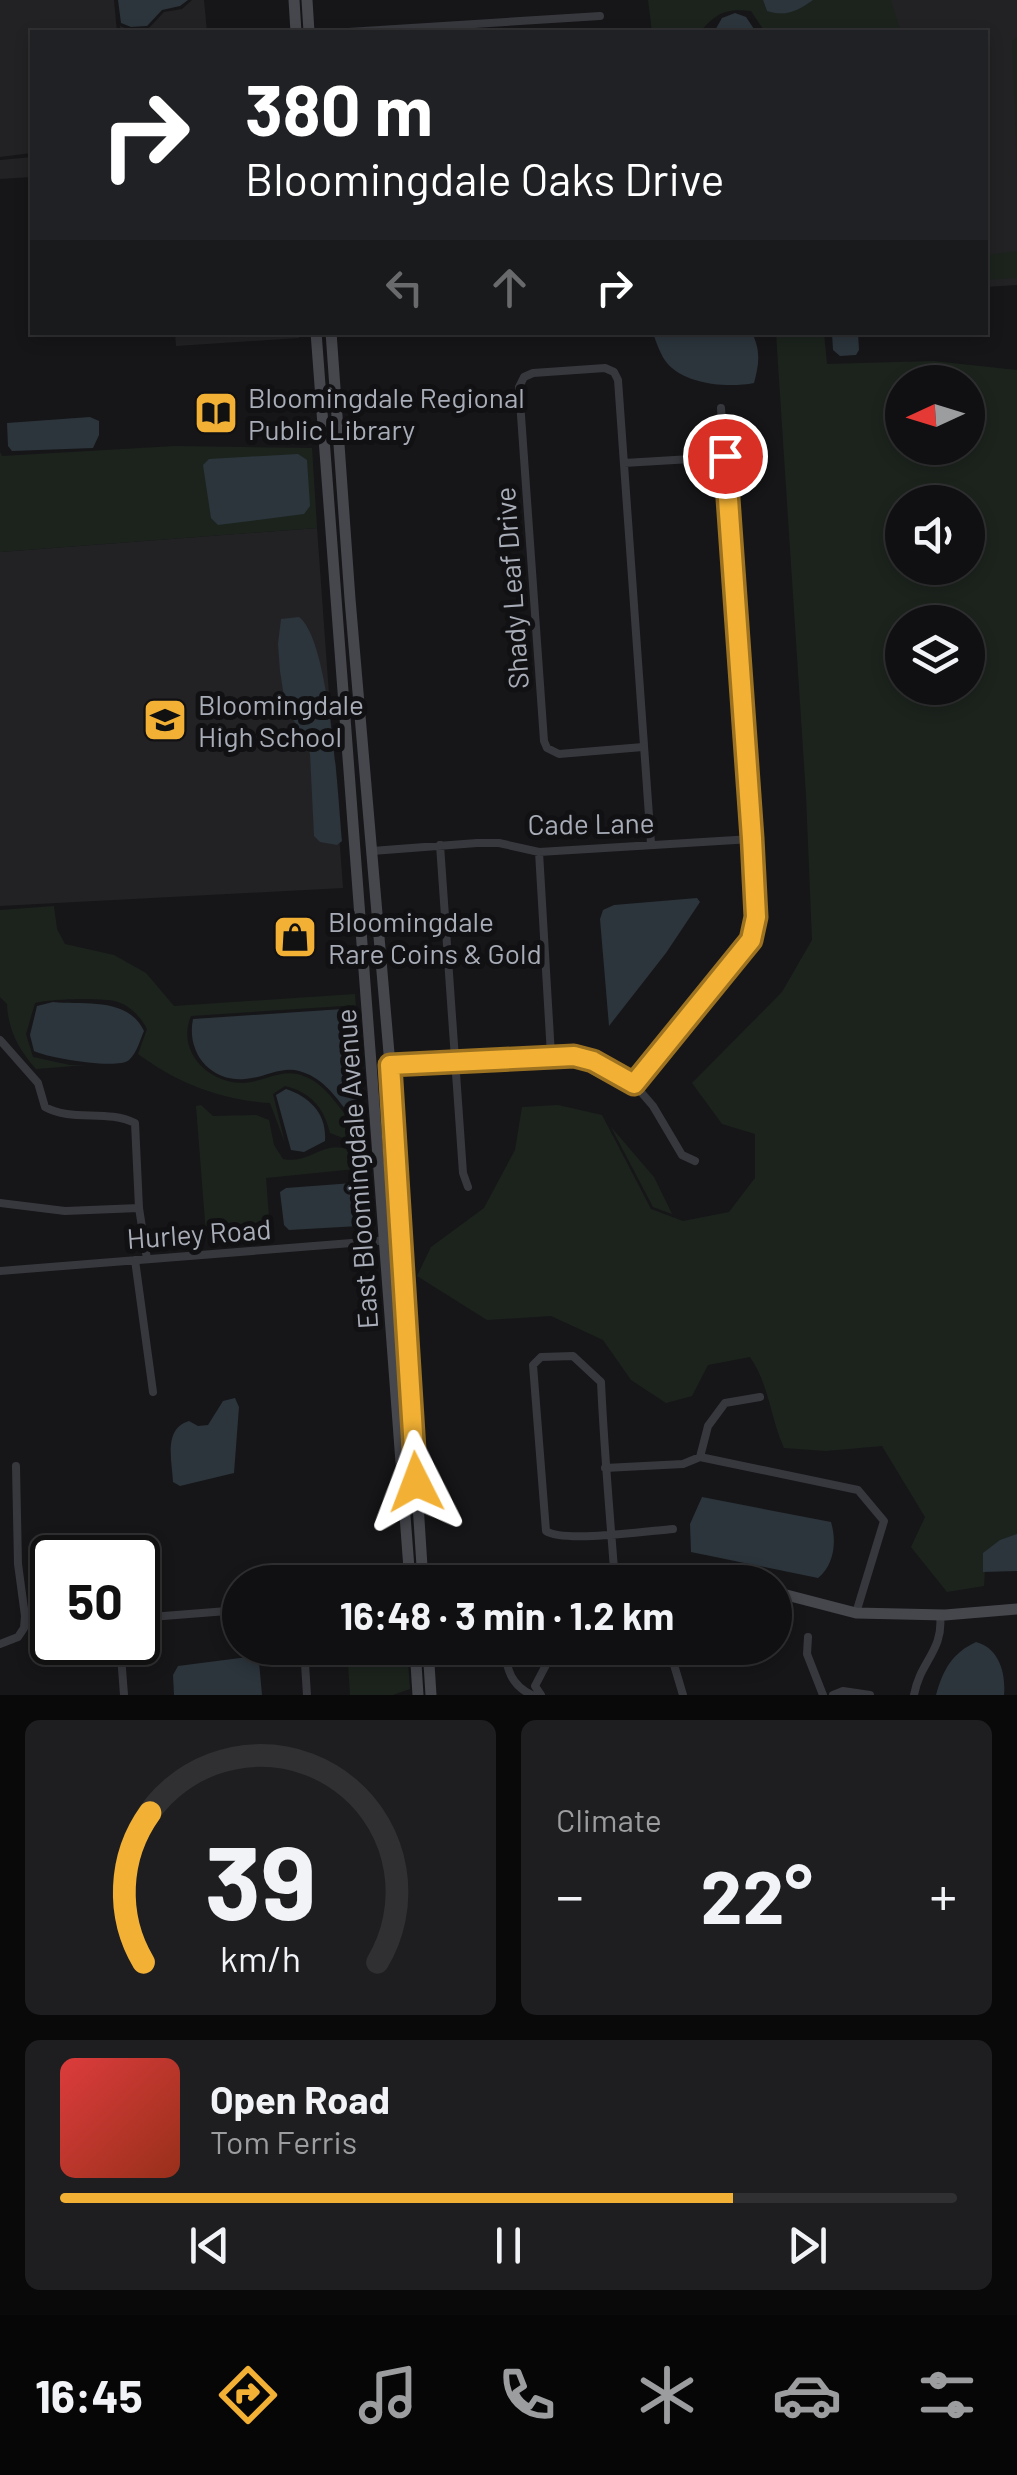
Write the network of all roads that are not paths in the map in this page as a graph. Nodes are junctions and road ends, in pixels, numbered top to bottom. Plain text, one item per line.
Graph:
1 (294, 0) edge
2 (307, 0) edge
3 (600, 16) dead end
4 (296, 30) edge
5 (309, 30) edge
6 (380, 30) edge
7 (316, 335) edge
8 (331, 335) edge
9 (721, 408) dead end
10 (725, 456) junction
11 (624, 464) junction
12 (350, 599) junction
13 (335, 600) junction
14 (643, 748) junction
15 (752, 838) junction
16 (652, 844) junction
17 (440, 845) junction
18 (372, 851) junction
19 (539, 852) junction
20 (356, 853) junction
21 (368, 986) junction
22 (384, 992) junction
23 (0, 1040) edge
24 (552, 1055) junction
25 (454, 1061) junction
26 (390, 1065) junction
27 (634, 1084) junction
28 (695, 1162) dead end
29 (468, 1188) dead end
30 (0, 1203) edge
31 (139, 1208) junction
32 (402, 1239) junction
33 (387, 1240) junction
34 (147, 1259) junction
35 (135, 1260) junction
36 (0, 1271) edge
37 (153, 1392) dead end
38 (760, 1397) dead end
39 (700, 1457) junction
40 (16, 1466) dead end
41 (605, 1468) junction
42 (673, 1529) dead end
43 (611, 1533) junction
44 (409, 1565) edge
45 (422, 1565) edge
46 (614, 1565) edge
47 (792, 1596) edge
48 (1017, 1609) edge
49 (222, 1611) edge
50 (856, 1613) junction
51 (940, 1615) junction
52 (160, 1616) edge
53 (808, 1637) dead end
54 (0, 1644) edge
55 (122, 1665) edge
56 (305, 1665) edge
57 (416, 1665) edge
58 (429, 1665) edge
59 (506, 1665) edge
60 (546, 1665) edge
61 (674, 1665) edge
62 (124, 1695) edge
63 (307, 1695) edge
64 (418, 1695) edge
65 (431, 1695) edge
66 (532, 1695) edge
67 (540, 1695) edge
68 (683, 1695) edge
69 (823, 1695) edge
70 (833, 1695) edge
71 (870, 1695) edge
72 (914, 1695) edge

1 - 4 main road
2 - 5 main road
3 - 6 street
7 - 13 main road, East Bloomingdale Avenue
8 - 12 main road, East Bloomingdale Avenue
9 - 10 street
10 - 11 street
10 - 15 street
11 - 14 street, Shady Leaf Drive
11 - 14 street, Shady Leaf Drive
12 - 13 main road
12 - 18 main road, East Bloomingdale Avenue
13 - 20 main road, East Bloomingdale Avenue
14 - 16 street, Shady Leaf Drive
15 - 16 street, Cade Lane
15 - 27 street
16 - 19 street, Cade Lane
17 - 18 street, Cade Lane
17 - 19 street, Cade Lane
17 - 25 street
18 - 20 main road
18 - 22 main road, East Bloomingdale Avenue
19 - 24 street
20 - 21 main road, East Bloomingdale Avenue
21 - 22 main road
21 - 33 main road, East Bloomingdale Avenue
22 - 26 main road, East Bloomingdale Avenue
23 - 31 street
24 - 25 street
24 - 27 street
25 - 26 street
25 - 29 street
26 - 32 main road, East Bloomingdale Avenue
27 - 28 street
30 - 31 street
31 - 34 street
32 - 33 street, Hurley Road
32 - 45 main road, East Bloomingdale Avenue
33 - 34 street, Hurley Road
33 - 44 main road, East Bloomingdale Avenue
34 - 35 street, Hurley Road
35 - 36 street, Hurley Road
35 - 37 street
38 - 39 street
39 - 41 street
39 - 50 street
40 - 54 street
41 - 43 street
41 - 43 street
42 - 43 street
43 - 46 street
47 - 50 main road
48 - 51 main road
49 - 52 street
50 - 51 main road
51 - 72 street
53 - 69 street
55 - 62 street
56 - 63 street
57 - 64 main road
58 - 65 main road
59 - 66 street
60 - 67 street
61 - 68 street
70 - 71 street

